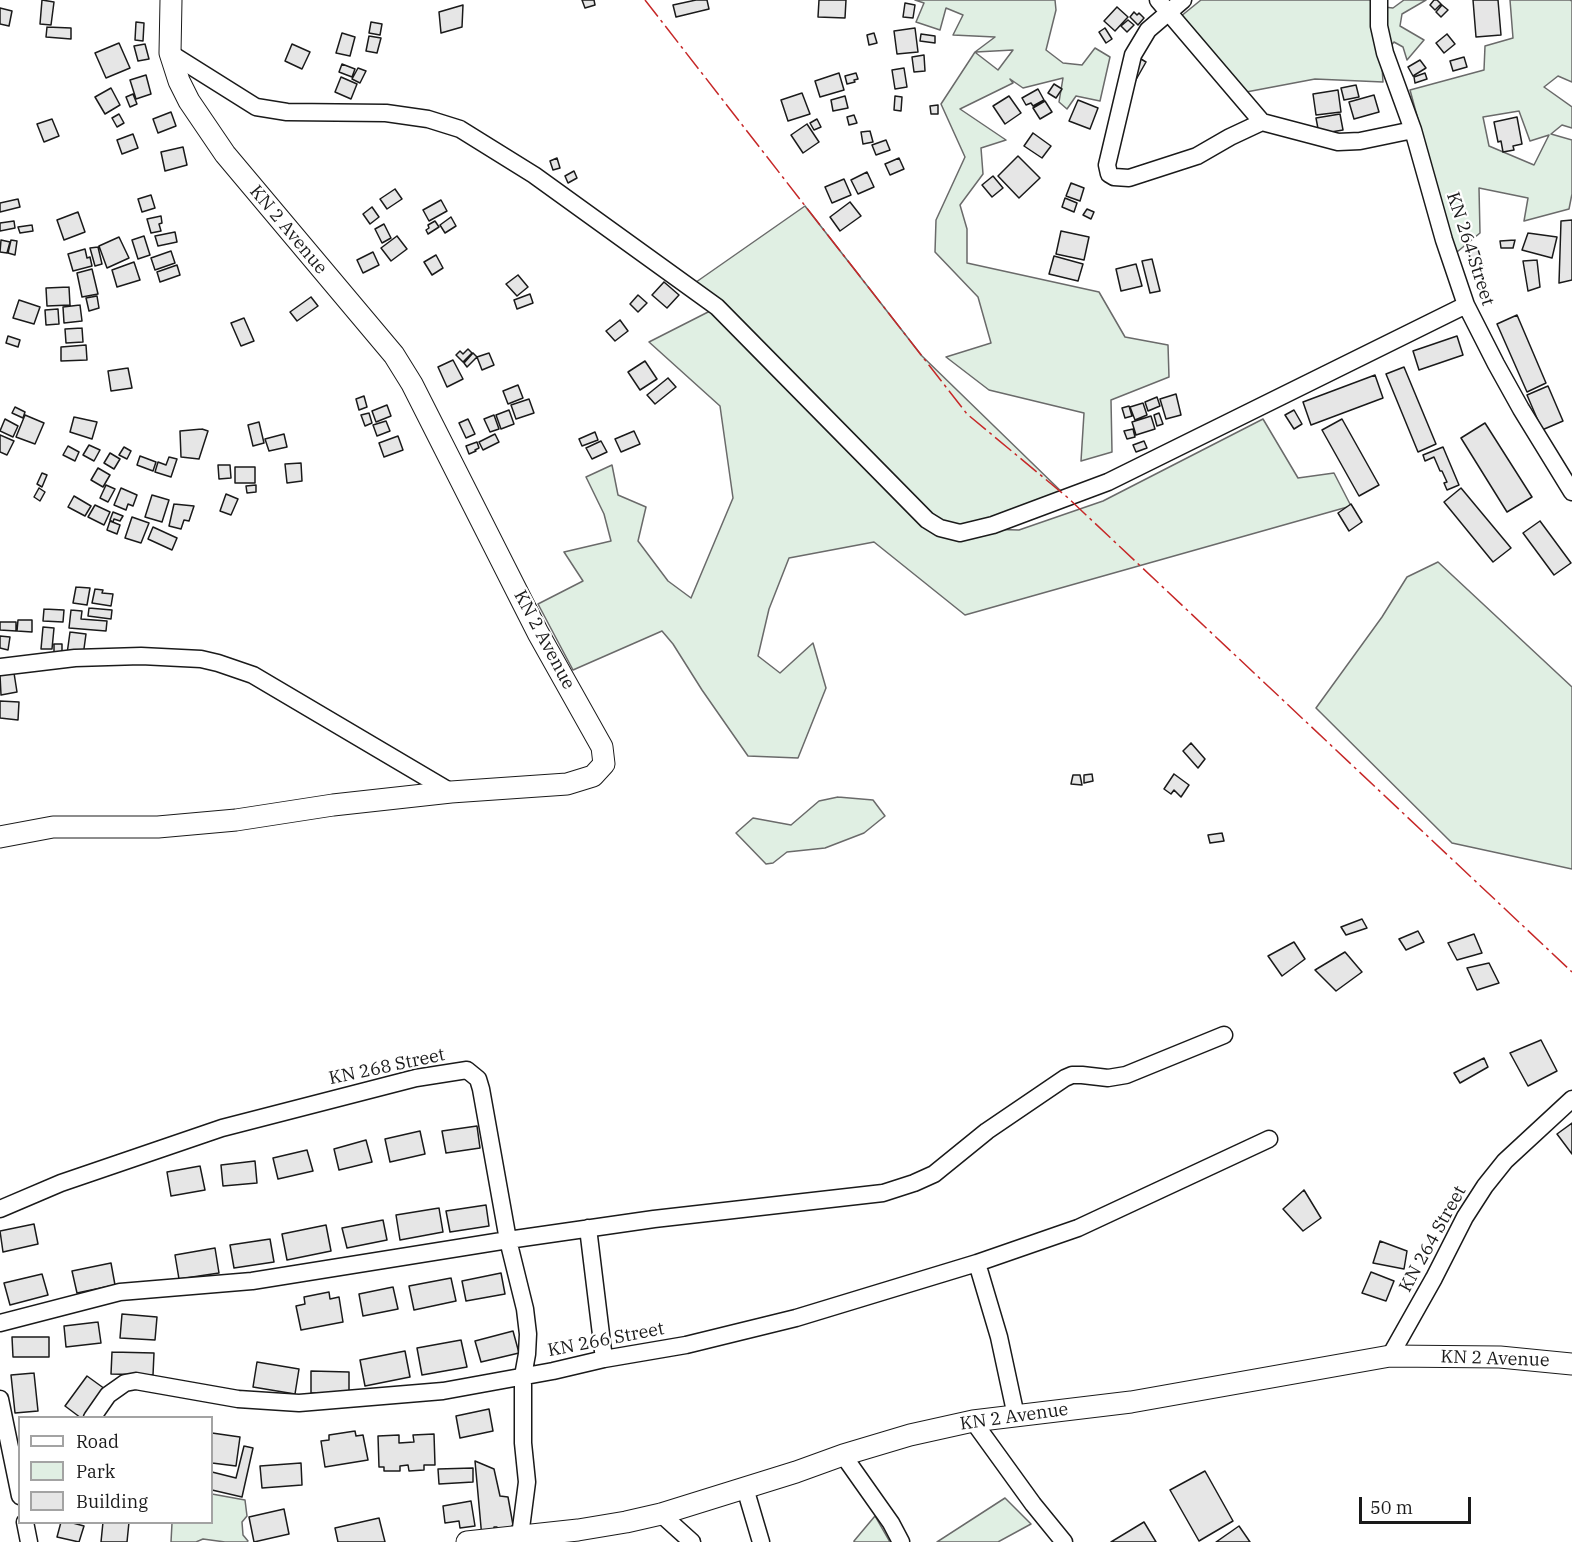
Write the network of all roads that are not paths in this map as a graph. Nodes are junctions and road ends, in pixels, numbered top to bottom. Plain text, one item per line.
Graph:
1 (171, 0) edge
2 (1183, 0) edge
3 (1379, 0) edge
4 (1163, 6) edge
5 (170, 53) junction
6 (1262, 123) junction
7 (1413, 130) junction
8 (1466, 305) junction
9 (1572, 492) edge
10 (0, 666) edge
11 (451, 792) junction
12 (0, 837) edge
13 (1224, 1035) dead end
14 (1572, 1099) edge
15 (1269, 1139) dead end
16 (0, 1209) edge
17 (588, 1228) junction
18 (508, 1240) junction
19 (977, 1263) junction
20 (0, 1323) edge
21 (1390, 1356) junction
22 (603, 1359) junction
23 (1572, 1364) edge
24 (523, 1376) junction
25 (0, 1399) edge
26 (93, 1416) edge
27 (1016, 1416) junction
28 (973, 1421) junction
29 (843, 1455) junction
30 (18, 1486) edge
31 (745, 1488) junction
32 (662, 1514) junction
33 (25, 1524) edge
34 (520, 1536) junction
35 (482, 1541) edge
36 (29, 1542) edge
37 (692, 1542) edge
38 (761, 1542) edge
39 (902, 1542) edge
40 (1064, 1542) edge

1 - 5 main road, KN 2 Avenue
2 - 4 street
3 - 7 street, KN 264 Street
4 - 6 street
4 - 6 street
5 - 8 street
5 - 11 main road, KN 2 Avenue
6 - 7 street
7 - 8 street, KN 264 Street
8 - 9 street, KN 264 Street
10 - 11 street
11 - 12 main road, KN 2 Avenue
13 - 17 street
14 - 21 street, KN 264 Street
15 - 19 street, KN 266 Street
16 - 18 street, KN 268 Street
17 - 18 street
17 - 22 street
18 - 20 street
18 - 24 street, KN 268 Street
19 - 22 street, KN 266 Street
19 - 27 street
21 - 23 main road, KN 2 Avenue
21 - 27 main road, KN 2 Avenue
22 - 24 street, KN 266 Street
24 - 26 street, KN 266 Street
24 - 34 street, KN 268 Street
25 - 30 street
27 - 28 main road, KN 2 Avenue
28 - 29 main road, KN 2 Avenue
28 - 40 street
29 - 31 main road, KN 2 Avenue
29 - 39 street
31 - 32 main road, KN 2 Avenue
31 - 38 street
32 - 34 main road, KN 2 Avenue
32 - 37 street
33 - 36 street
34 - 35 main road, KN 2 Avenue

